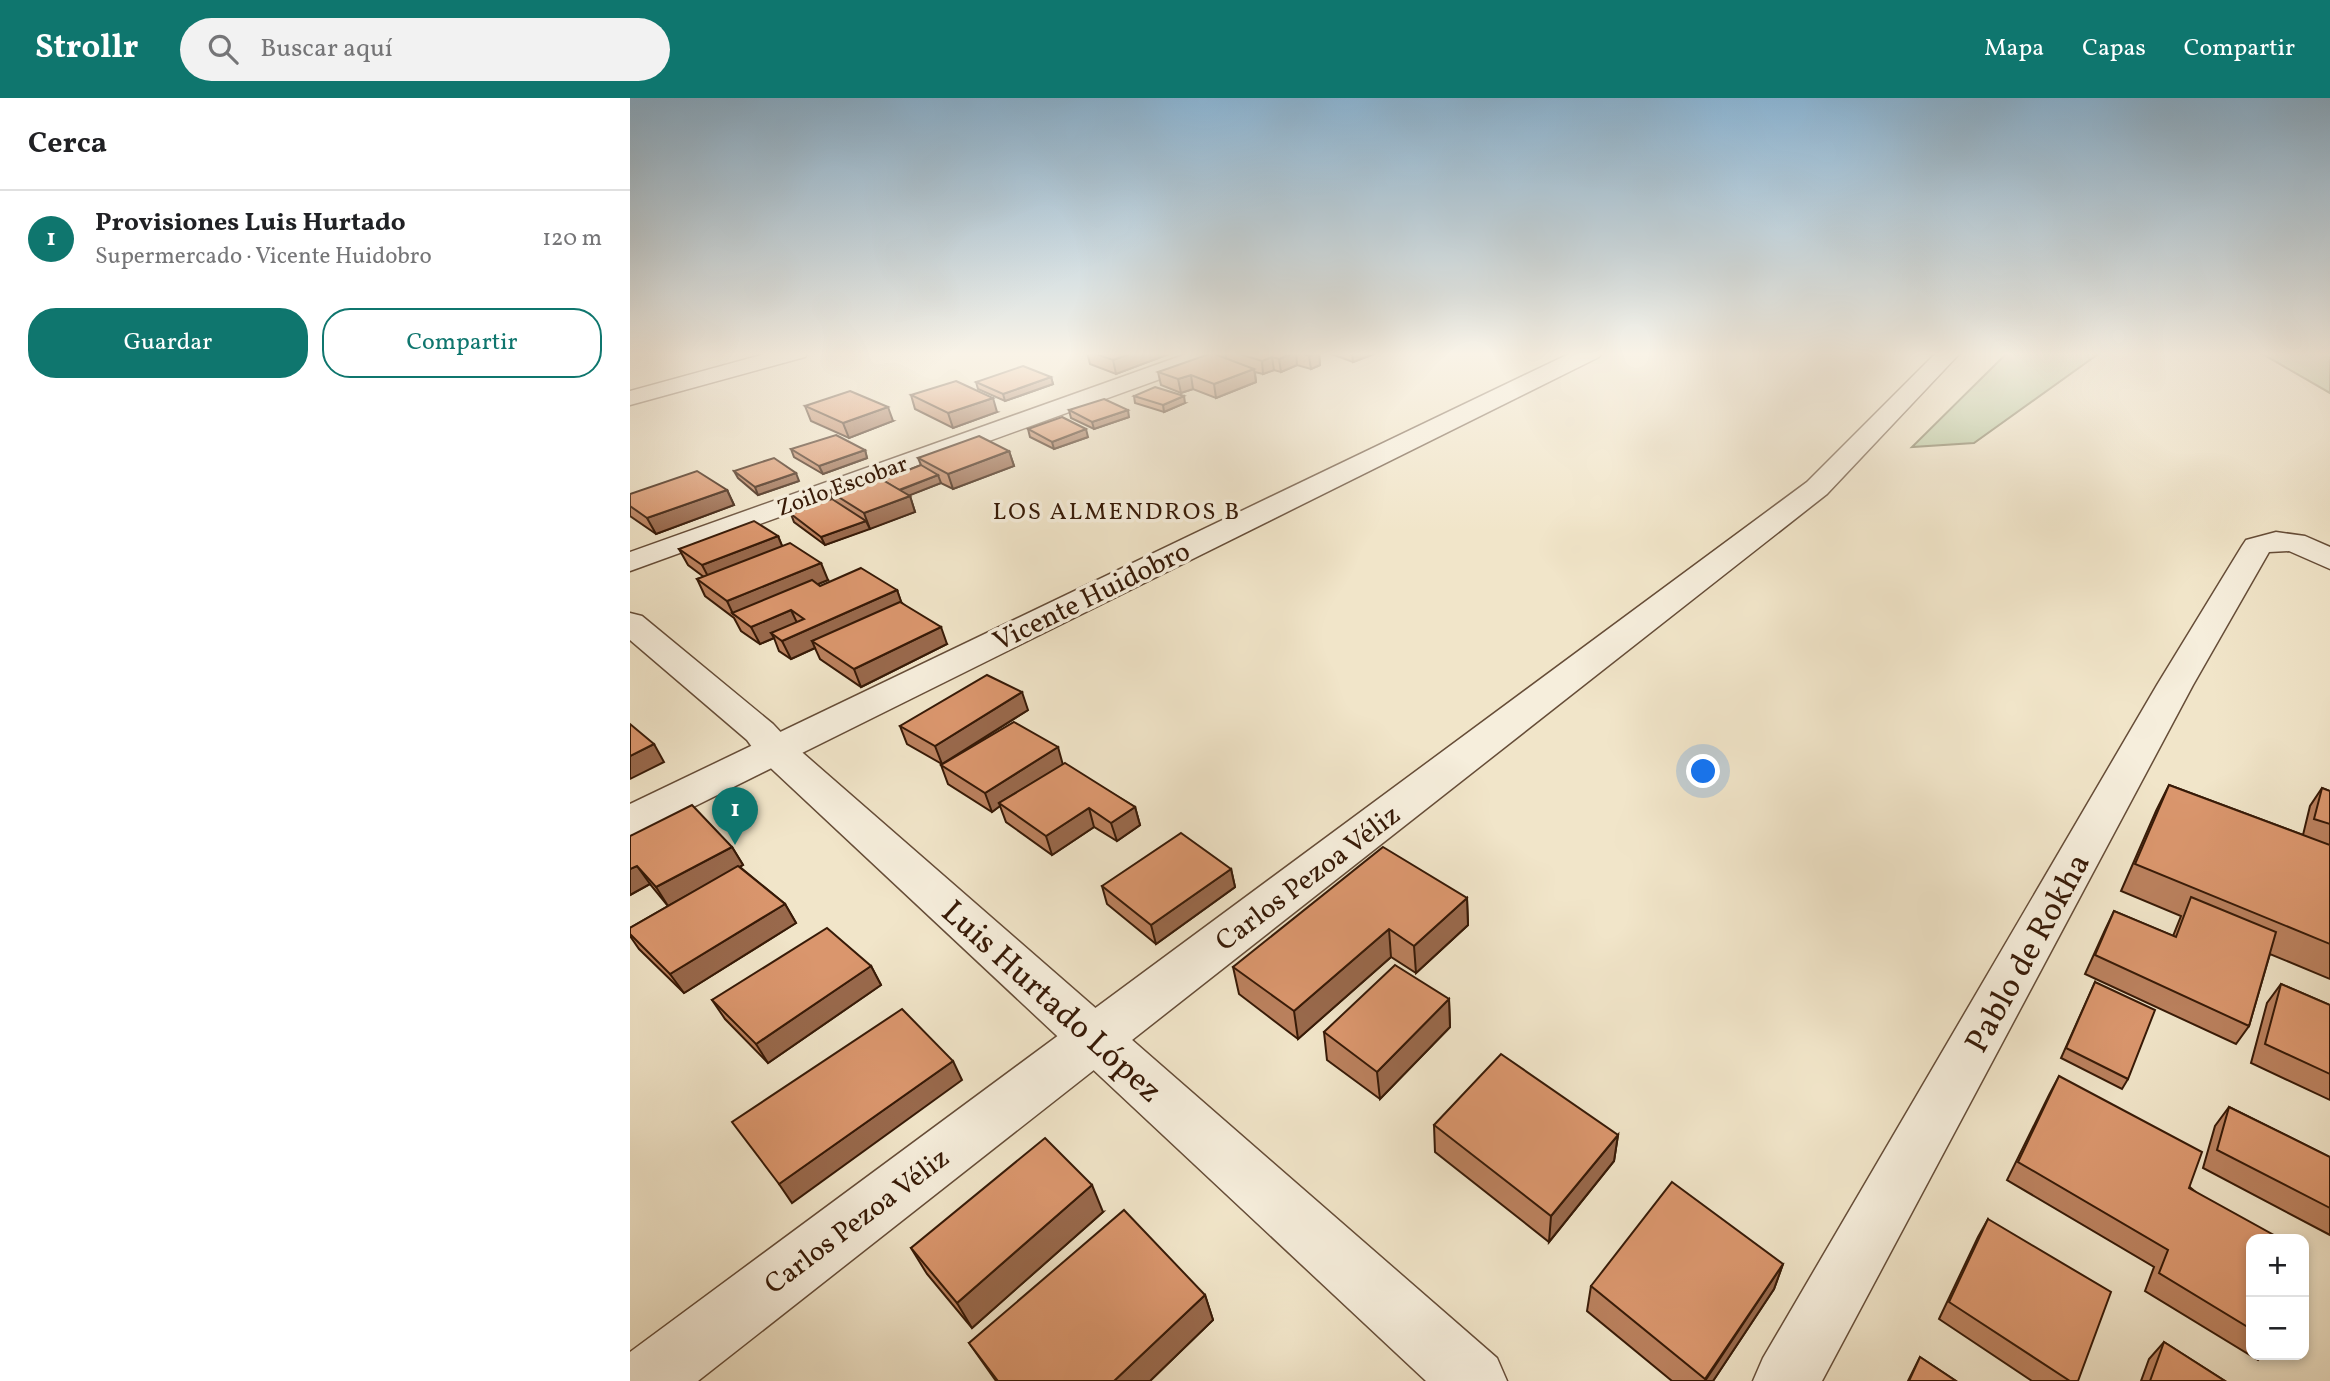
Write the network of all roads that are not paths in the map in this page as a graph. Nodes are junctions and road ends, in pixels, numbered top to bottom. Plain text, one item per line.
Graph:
1 (1047, 412) edge
2 (1468, 412) edge
3 (1891, 412) edge
4 (2330, 560) edge
5 (630, 562) edge
6 (630, 623) edge
7 (774, 749) junction
8 (630, 821) edge
9 (1095, 1038) junction
10 (645, 1381) edge
11 (1474, 1381) edge
12 (1786, 1381) edge

1 - 5 street, Zoilo Escobar
2 - 7 street, Vicente Huidobro
3 - 9 street, Carlos Pezoa Véliz
4 - 12 street, Pablo de Rokha
6 - 7 street, Luis Hurtado López
7 - 8 street, Vicente Huidobro
7 - 9 street, Luis Hurtado López
9 - 10 street, Carlos Pezoa Véliz
9 - 11 street, Luis Hurtado López

